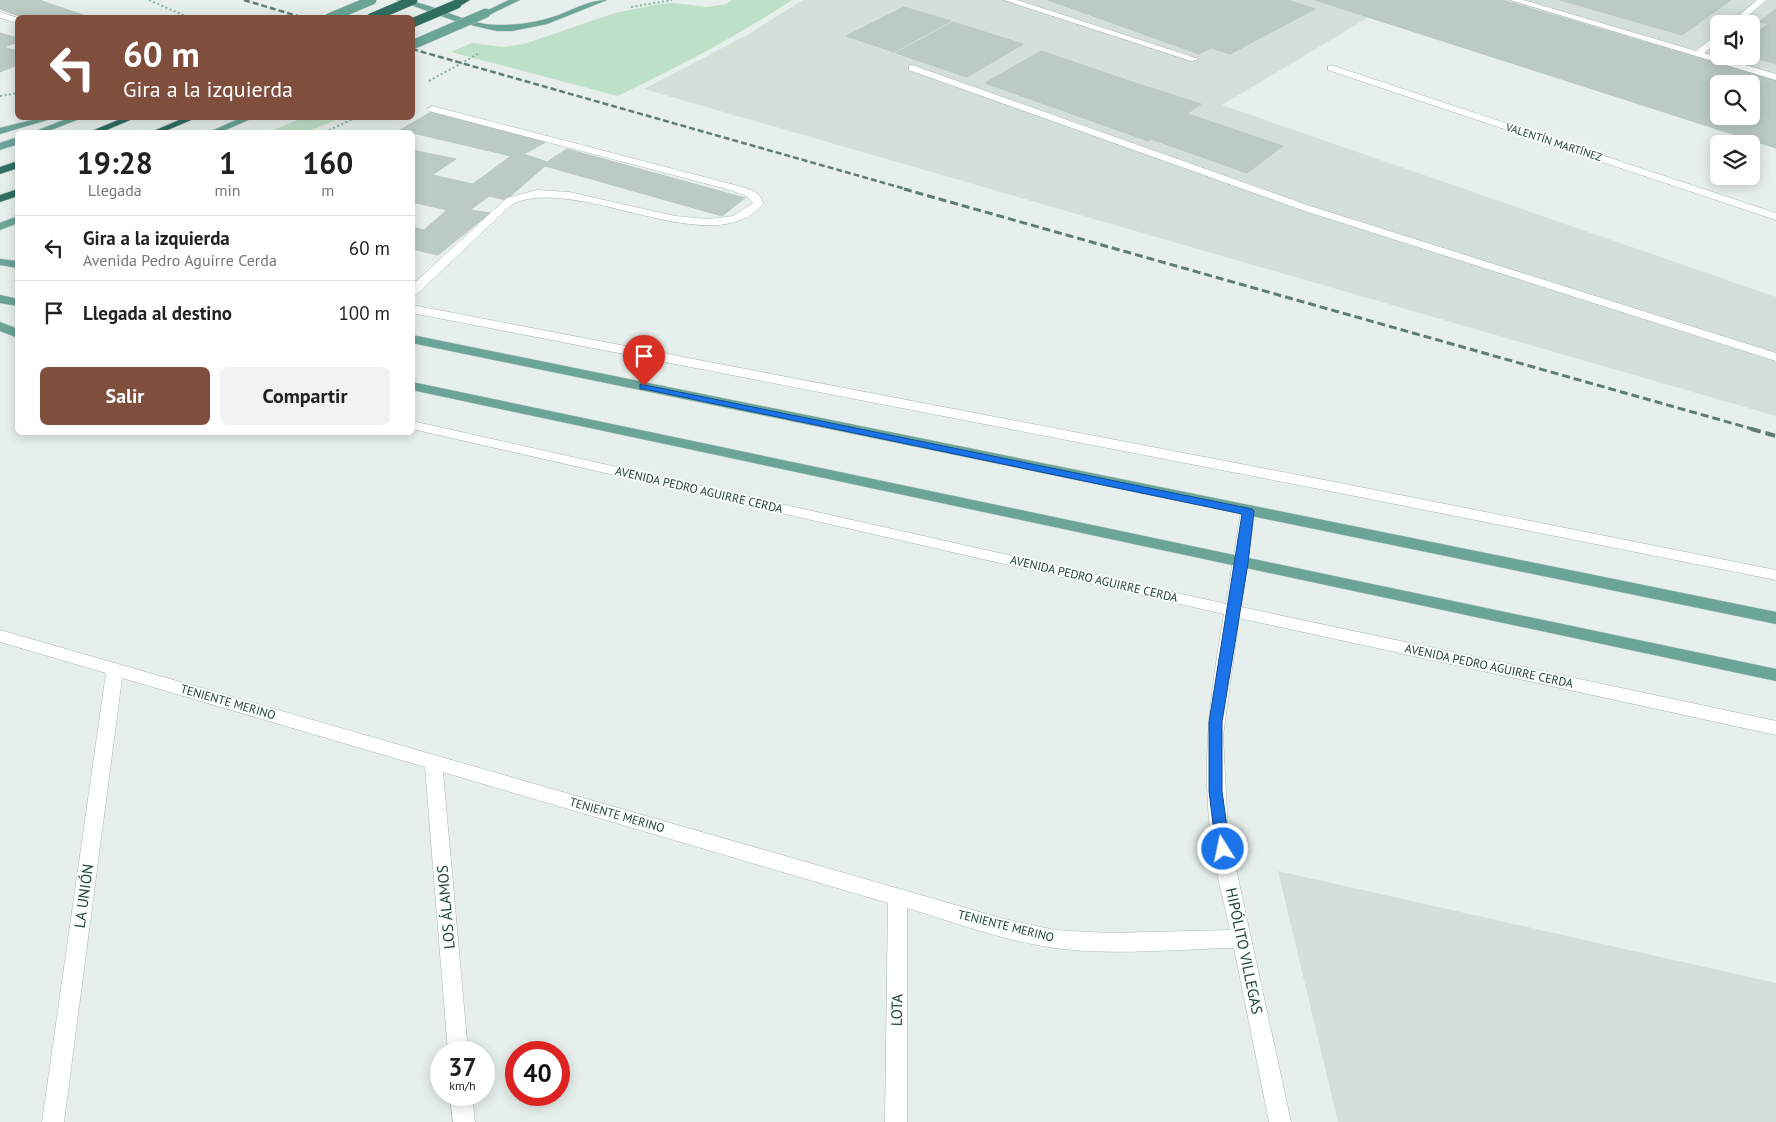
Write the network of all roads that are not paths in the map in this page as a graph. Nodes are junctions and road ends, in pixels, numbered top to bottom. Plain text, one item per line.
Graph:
1 (372, 0) edge
2 (401, 0) edge
3 (413, 0) edge
4 (466, 0) edge
5 (516, 0) edge
6 (603, 0) edge
7 (1008, 0) edge
8 (1514, 0) edge
9 (1762, 0) edge
10 (0, 15) edge
11 (336, 15) edge
12 (378, 15) edge
13 (1744, 15) edge
14 (15, 20) edge
15 (415, 22) edge
16 (1710, 43) edge
17 (415, 44) edge
18 (1697, 54) junction
19 (1194, 59) dead end
20 (912, 68) dead end
21 (1331, 68) dead end
22 (1776, 77) edge
23 (432, 109) dead end
24 (42, 120) edge
25 (71, 120) edge
26 (125, 120) edge
27 (186, 120) edge
28 (243, 120) edge
29 (44, 130) edge
30 (99, 130) edge
31 (161, 130) edge
32 (219, 130) edge
33 (0, 132) edge
34 (15, 141) edge
35 (0, 147) edge
36 (15, 165) edge
37 (0, 171) edge
38 (15, 193) edge
39 (0, 199) edge
40 (1776, 216) edge
41 (15, 220) edge
42 (2, 226) edge
43 (0, 262) edge
44 (15, 264) edge
45 (415, 289) edge
46 (0, 299) edge
47 (15, 302) edge
48 (415, 310) edge
49 (0, 326) edge
50 (15, 333) edge
51 (415, 340) edge
52 (1776, 357) edge
53 (415, 387) edge
54 (415, 426) edge
55 (1248, 511) junction
56 (1242, 563) junction
57 (1776, 575) edge
58 (1234, 611) junction
59 (1776, 618) edge
60 (0, 636) edge
61 (115, 669) junction
62 (1776, 675) edge
63 (1776, 728) edge
64 (433, 762) junction
65 (898, 897) junction
66 (1241, 939) junction
67 (457, 1041) edge
68 (462, 1106) edge
69 (53, 1122) edge
70 (464, 1122) edge
71 (896, 1122) edge
72 (1280, 1122) edge

1 - 11 main road, bridge
2 - 6 main road
3 - 12 highway, bridge
4 - 15 highway, bridge
5 - 17 main road, bridge
7 - 19 street
8 - 18 street
9 - 13 street
10 - 14 street
16 - 18 street
18 - 22 street
20 - 52 street
21 - 40 street, VALENTÍN MARTÍNEZ
23 - 45 street
24 - 33 main road
25 - 29 main road
26 - 30 highway
27 - 31 highway
28 - 32 main road
34 - 35 main road
36 - 37 highway
38 - 39 highway
41 - 42 main road
43 - 44 main road
46 - 47 main road
48 - 57 street
49 - 50 main road
51 - 55 main road
53 - 56 main road
54 - 58 street, AVENIDA PEDRO AGUIRRE CERDA
55 - 56 street, HIPÓLITO VILLEGAS
55 - 59 main road
56 - 58 street, HIPÓLITO VILLEGAS
56 - 62 main road
58 - 63 street, AVENIDA PEDRO AGUIRRE CERDA
58 - 66 street, HIPÓLITO VILLEGAS
60 - 61 street, TENIENTE MERINO
61 - 64 street, TENIENTE MERINO
61 - 69 street, LA UNIÓN
64 - 65 street, TENIENTE MERINO
64 - 67 street, LOS ÁLAMOS
65 - 66 street, TENIENTE MERINO
65 - 71 street, LOTA
66 - 72 street, HIPÓLITO VILLEGAS
68 - 70 street

